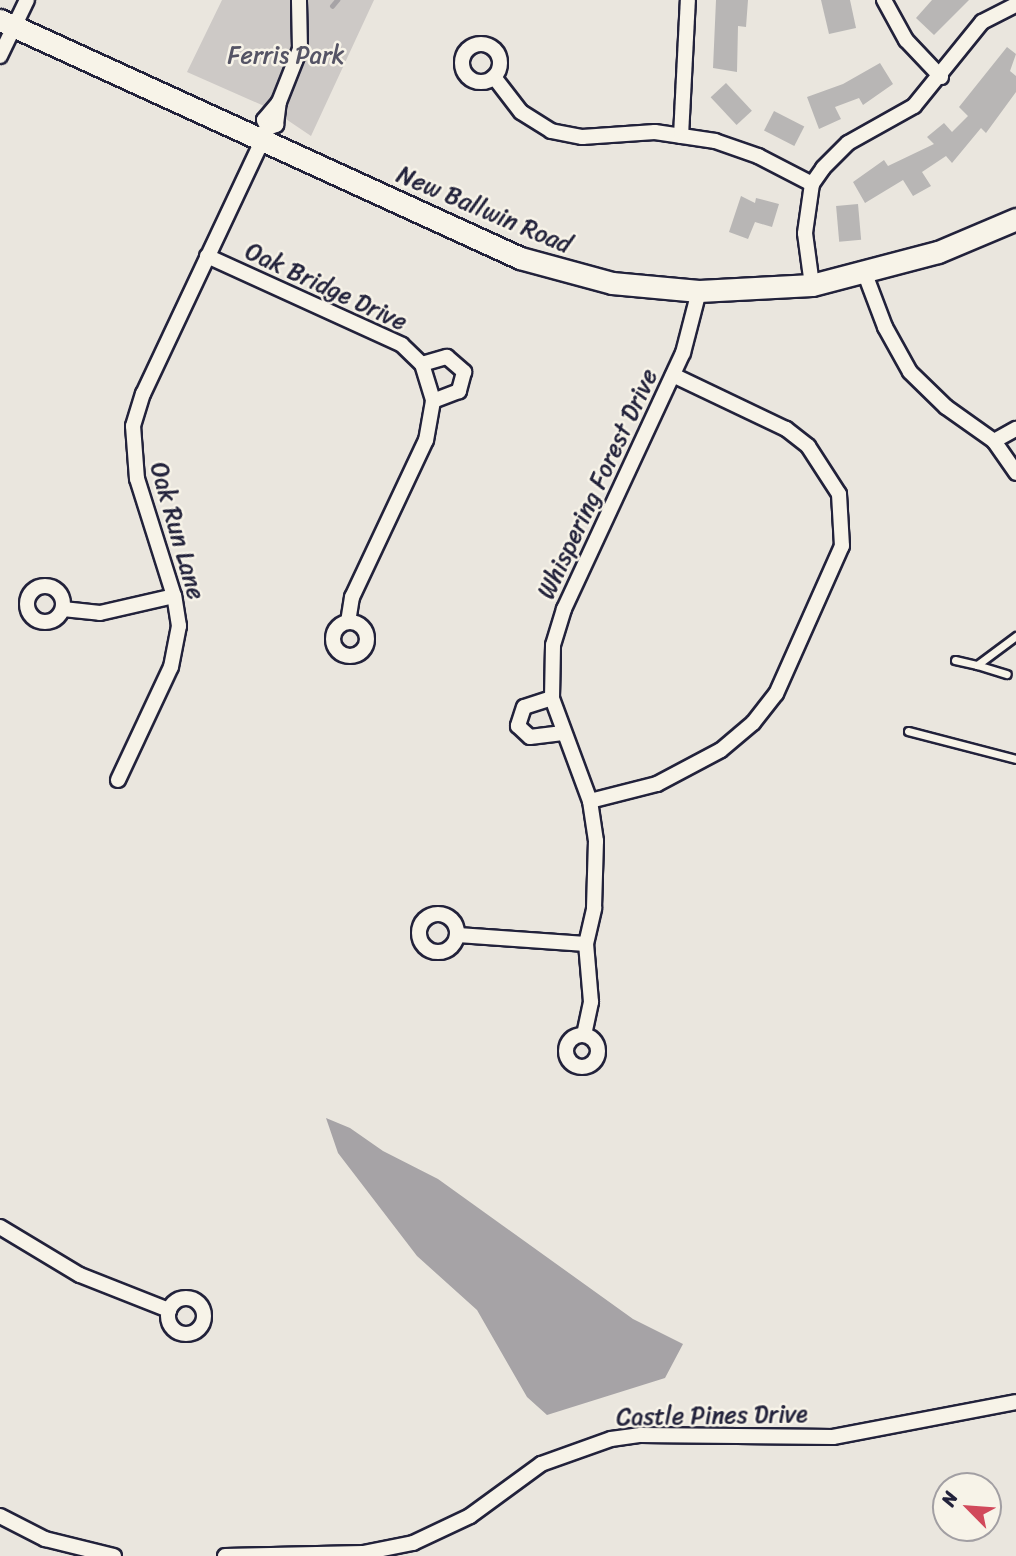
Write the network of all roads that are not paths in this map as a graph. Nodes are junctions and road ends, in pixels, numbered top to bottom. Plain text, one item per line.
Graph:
1 (27, 0) edge
2 (299, 0) edge
3 (688, 0) edge
4 (884, 0) edge
5 (1016, 5) edge
6 (7, 23) edge
7 (0, 56) edge
8 (941, 76) junction
9 (494, 77) dead end
10 (265, 135) junction
11 (681, 136) junction
12 (812, 184) junction
13 (1016, 219) edge
14 (207, 256) junction
15 (865, 274) junction
16 (812, 285) junction
17 (699, 291) junction
18 (422, 364) junction
19 (673, 376) junction
20 (431, 395) junction
21 (1016, 429) edge
22 (994, 441) junction
23 (1016, 473) edge
24 (174, 596) junction
25 (63, 609) dead end
26 (348, 621) dead end
27 (1016, 636) edge
28 (955, 660) dead end
29 (976, 665) junction
30 (1007, 674) dead end
31 (552, 698) junction
32 (908, 731) dead end
33 (563, 733) junction
34 (1016, 759) edge
35 (118, 780) dead end
36 (590, 801) junction
37 (458, 935) dead end
38 (586, 944) junction
39 (584, 1035) dead end
40 (0, 1227) edge
41 (169, 1310) dead end
42 (1016, 1402) edge
43 (0, 1516) edge
44 (114, 1556) edge
45 (225, 1556) edge

1 - 6 street
2 - 10 street
3 - 11 street
4 - 8 street
5 - 8 street
6 - 7 street
6 - 10 main road, New Ballwin Road
8 - 12 street
9 - 11 street
10 - 14 street, Oak Run Lane
10 - 17 main road, New Ballwin Road
11 - 12 street
12 - 16 street
13 - 15 main road, New Ballwin Road
14 - 18 street, Oak Bridge Drive
14 - 24 street, Oak Run Lane
15 - 16 main road, New Ballwin Road
15 - 22 street
16 - 17 main road, New Ballwin Road
17 - 19 street, Whispering Forest Drive
18 - 20 street, Oak Bridge Drive
18 - 20 street, Oak Bridge Drive
19 - 31 street, Whispering Forest Drive
19 - 36 street
20 - 26 street
21 - 22 street
22 - 23 street
24 - 25 street
24 - 35 street, Oak Run Lane
27 - 29 lane
28 - 29 lane
29 - 30 lane
31 - 33 street, Whispering Forest Drive
31 - 33 street
32 - 34 lane
33 - 36 street, Whispering Forest Drive
36 - 38 street, Whispering Forest Drive
37 - 38 street
38 - 39 street, Whispering Forest Drive
40 - 41 street
42 - 45 street, Castle Pines Drive
43 - 44 street

